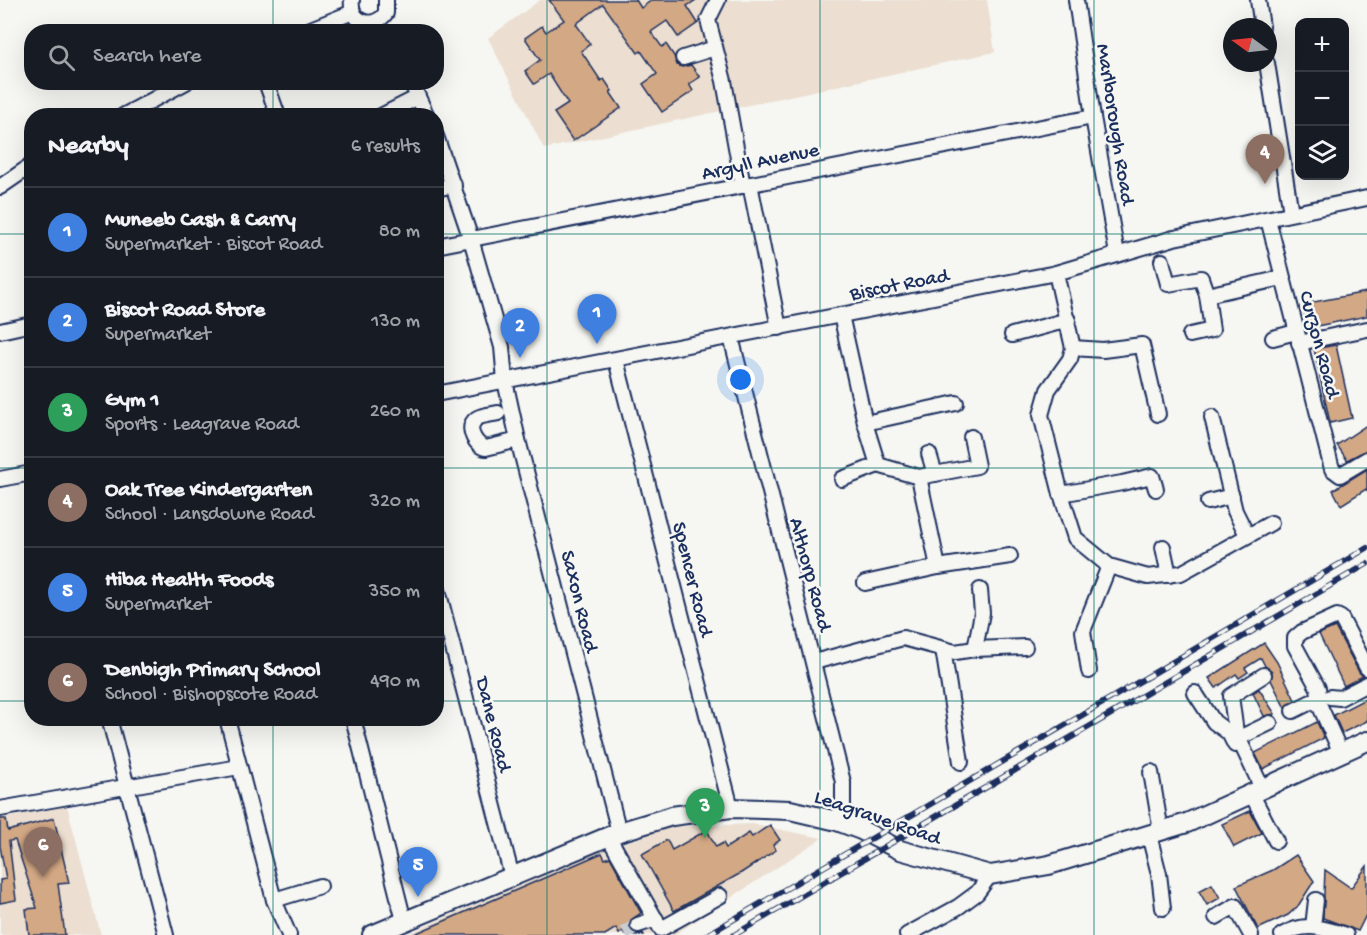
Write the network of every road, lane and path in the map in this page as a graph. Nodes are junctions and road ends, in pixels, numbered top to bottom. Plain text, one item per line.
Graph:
1 (386, 0) edge
2 (718, 0) edge
3 (1076, 0) edge
4 (1257, 0) edge
5 (352, 6) edge
6 (1260, 18) edge
7 (318, 24) edge
8 (371, 24) edge
9 (381, 24) edge
10 (715, 48) junction
11 (683, 58) dead end
12 (1268, 72) edge
13 (171, 90) edge
14 (269, 90) edge
15 (415, 90) edge
16 (418, 97) junction
17 (138, 108) edge
18 (275, 108) edge
19 (397, 108) edge
20 (423, 108) edge
21 (1093, 117) junction
22 (444, 159) edge
23 (24, 170) edge
24 (453, 185) junction
25 (747, 185) junction
26 (0, 187) edge
27 (444, 187) edge
28 (1367, 198) edge
29 (1291, 213) junction
30 (1268, 219) junction
31 (471, 238) junction
32 (444, 244) edge
33 (1117, 254) junction
34 (1162, 261) dead end
35 (1056, 273) junction
36 (1282, 278) junction
37 (1207, 295) junction
38 (841, 315) junction
39 (1068, 320) junction
40 (24, 326) edge
41 (779, 328) junction
42 (1367, 329) edge
43 (0, 331) edge
44 (1012, 335) dead end
45 (1190, 335) dead end
46 (731, 337) junction
47 (1298, 337) junction
48 (1273, 338) dead end
49 (1073, 348) junction
50 (616, 360) junction
51 (505, 381) junction
52 (444, 392) edge
53 (956, 403) dead end
54 (498, 413) dead end
55 (1158, 414) dead end
56 (1212, 417) dead end
57 (866, 423) junction
58 (971, 438) dead end
59 (518, 440) junction
60 (929, 454) dead end
61 (1367, 459) edge
62 (878, 465) junction
63 (24, 474) edge
64 (935, 474) junction
65 (919, 477) junction
66 (0, 479) edge
67 (842, 479) dead end
68 (1156, 489) dead end
69 (1061, 494) junction
70 (1232, 496) junction
71 (1208, 502) dead end
72 (1271, 523) dead end
73 (1247, 535) junction
74 (1163, 547) dead end
75 (1010, 556) dead end
76 (1109, 566) junction
77 (938, 567) junction
78 (1169, 575) junction
79 (865, 583) dead end
80 (980, 590) dead end
81 (444, 613) edge
82 (1025, 647) dead end
83 (943, 649) junction
84 (975, 649) junction
85 (814, 662) junction
86 (1367, 668) edge
87 (1089, 671) dead end
88 (1264, 675) dead end
89 (1367, 684) edge
90 (1195, 693) dead end
91 (1324, 700) junction
92 (1293, 711) dead end
93 (1270, 723) dead end
94 (111, 726) edge
95 (229, 726) edge
96 (355, 726) edge
97 (1239, 738) junction
98 (1367, 742) edge
99 (1341, 753) junction
100 (961, 762) dead end
101 (239, 767) junction
102 (1151, 772) dead end
103 (127, 788) junction
104 (1257, 791) junction
105 (731, 808) junction
106 (0, 809) edge
107 (837, 821) junction
108 (1155, 833) junction
109 (614, 834) junction
110 (1276, 841) dead end
111 (990, 875) junction
112 (512, 877) junction
113 (320, 886) dead end
114 (720, 896) dead end
115 (274, 900) junction
116 (1316, 900) dead end
117 (1163, 908) dead end
118 (1216, 916) dead end
119 (656, 919) junction
120 (405, 921) junction
121 (638, 925) tunnel mouth
122 (1314, 927) junction
123 (166, 935) edge
124 (290, 935) edge
125 (372, 935) edge
126 (907, 935) edge
127 (1251, 935) edge
128 (1282, 935) edge
129 (1346, 935) edge

1 - 9 street
2 - 10 street
3 - 21 street, Marlborough Road
4 - 6 street
5 - 7 street
5 - 8 street
10 - 11 street
10 - 25 street
12 - 29 street
13 - 17 street
14 - 18 street
15 - 16 street
16 - 19 street
16 - 20 street
21 - 25 street, Argyll Avenue
21 - 33 street, Marlborough Road
22 - 24 street, Saxon Road
23 - 26 street
24 - 27 street
24 - 31 street, Saxon Road
25 - 31 street, Argyll Avenue
25 - 41 street
28 - 29 street, Biscot Road
29 - 30 street, Biscot Road
30 - 33 street, Biscot Road
30 - 36 street, Curzon Road
31 - 32 street, Argyll Avenue
31 - 51 street, Saxon Road
33 - 35 street, Biscot Road
34 - 37 street
35 - 38 street, Biscot Road
35 - 39 street
36 - 37 street
36 - 47 street, Curzon Road
37 - 45 street
38 - 41 street, Biscot Road
38 - 57 street
39 - 44 street
39 - 49 street
40 - 43 street
41 - 46 street, Biscot Road
42 - 47 street
46 - 50 street, Biscot Road
46 - 85 street, Althorp Road
47 - 48 street
47 - 61 street, Curzon Road
49 - 55 street
49 - 69 street
50 - 51 street, Biscot Road
50 - 105 street, Spencer Road
51 - 52 street, Biscot Road
51 - 59 street, Saxon Road
53 - 57 street
54 - 59 street
56 - 70 street
57 - 62 street
58 - 64 street
59 - 109 street, Saxon Road
60 - 64 street
62 - 65 street
62 - 67 street
63 - 66 street
64 - 65 street
65 - 77 street
68 - 69 street
69 - 76 street
70 - 71 street
70 - 73 street
72 - 73 street
73 - 78 street
74 - 78 street
75 - 77 street
76 - 78 street
76 - 87 street
77 - 79 street
80 - 84 street
81 - 112 street, Dane Road
82 - 84 street
83 - 84 street
83 - 85 street
83 - 100 street
85 - 107 street, Althorp Road
86 - 91 street
88 - 97 street
89 - 91 street
90 - 104 street
91 - 92 street
91 - 99 street
93 - 97 street
94 - 103 street
95 - 101 street
96 - 120 street
97 - 104 street
98 - 99 main road, Leagrave Road
99 - 104 main road, Leagrave Road
101 - 103 street
101 - 115 street
102 - 108 street
103 - 106 street
103 - 123 street
104 - 108 main road, Leagrave Road
104 - 110 street
105 - 107 main road, Leagrave Road
105 - 109 main road, Leagrave Road
107 - 111 main road, Leagrave Road
108 - 111 main road, Leagrave Road
108 - 117 street
109 - 112 main road, Leagrave Road
109 - 119 street, Saxon Road
111 - 126 street
112 - 120 main road, Leagrave Road
113 - 115 street
114 - 119 street
115 - 124 street
116 - 122 street
118 - 127 street
119 - 121 street
120 - 125 main road, Leagrave Road
122 - 128 street
122 - 129 street

